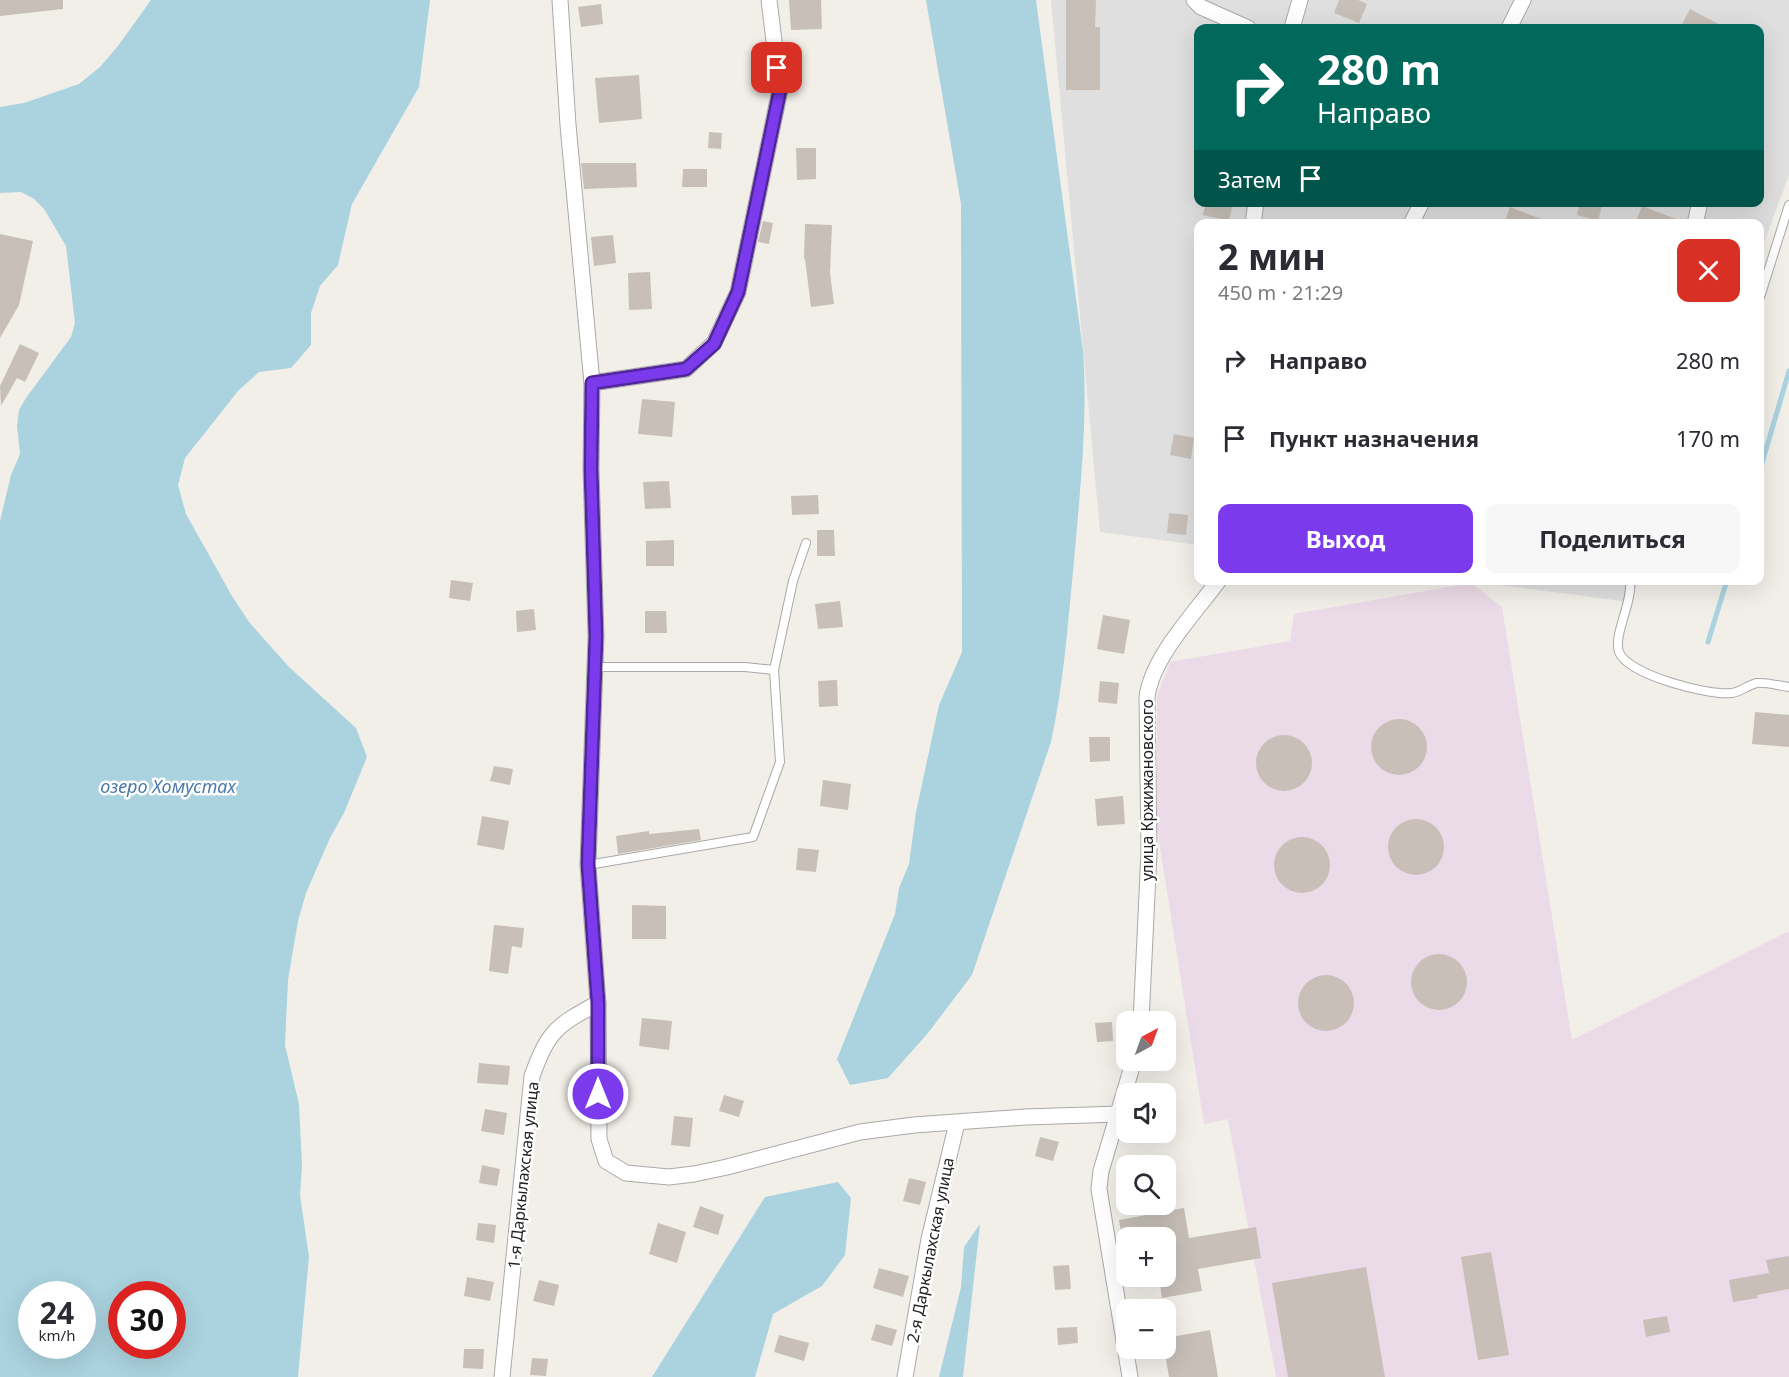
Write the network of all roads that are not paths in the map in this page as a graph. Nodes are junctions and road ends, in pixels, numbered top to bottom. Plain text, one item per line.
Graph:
1 (560, 0) edge
2 (769, 0) edge
3 (1194, 0) edge
4 (1300, 0) edge
5 (1523, 0) edge
6 (1239, 24) edge
7 (1293, 24) edge
8 (1511, 24) edge
9 (1789, 205) edge
10 (1764, 284) edge
11 (592, 383) junction
12 (806, 543) dead end
13 (1215, 585) edge
14 (1630, 585) edge
15 (595, 667) junction
16 (774, 670) junction
17 (1789, 687) edge
18 (588, 864) junction
19 (598, 1003) junction
20 (1142, 1011) edge
21 (1116, 1114) edge
22 (957, 1123) junction
23 (1116, 1124) edge
24 (502, 1377) edge
25 (905, 1377) edge
26 (1130, 1377) edge

1 - 11 street
2 - 11 street
3 - 6 street
4 - 7 street
5 - 8 street
9 - 10 lane
11 - 15 street
12 - 16 lane
13 - 20 street, улица Кржижановского
14 - 17 lane
15 - 16 lane
15 - 18 street
16 - 18 lane
18 - 19 street
19 - 22 street
19 - 24 street, 1-я Даркылахская улица
21 - 22 street
22 - 25 street, 2-я Даркылахская улица
23 - 26 street

